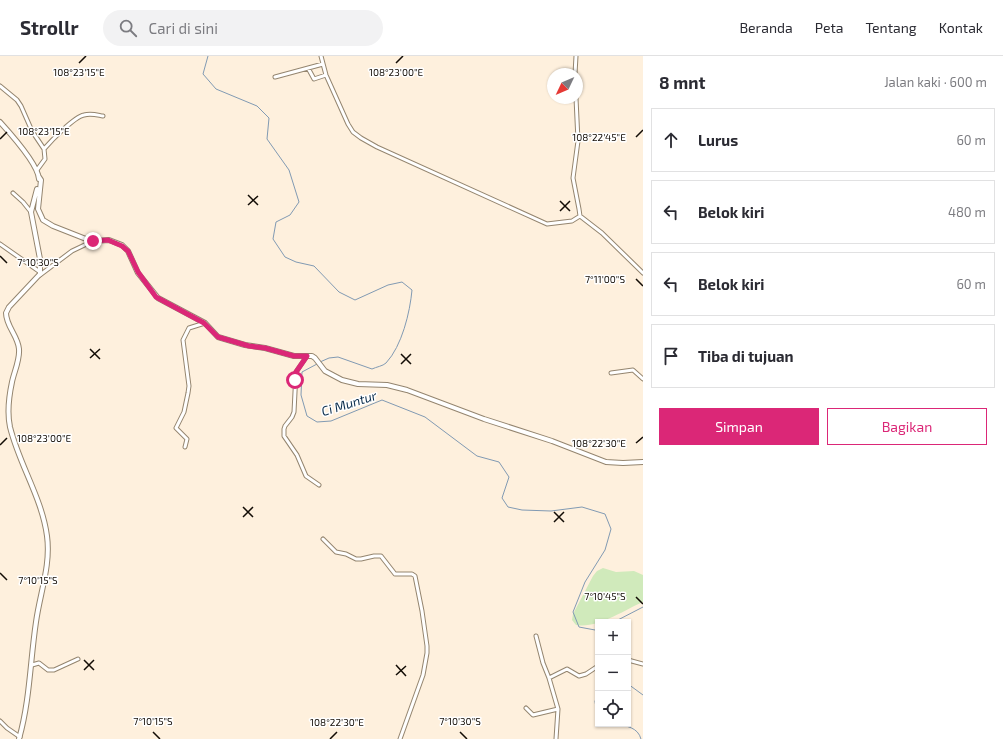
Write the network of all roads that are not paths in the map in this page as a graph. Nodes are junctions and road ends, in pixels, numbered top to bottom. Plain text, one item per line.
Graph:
1 (321, 56) edge
2 (576, 56) edge
3 (323, 64) junction
4 (308, 68) junction
5 (575, 68) edge
6 (326, 75) junction
7 (275, 77) dead end
8 (0, 86) edge
9 (576, 104) edge
10 (103, 116) dead end
11 (0, 122) edge
12 (44, 149) junction
13 (36, 170) junction
14 (39, 177) junction
15 (13, 194) dead end
16 (31, 212) junction
17 (580, 216) junction
18 (93, 241) junction
19 (0, 244) edge
20 (40, 272) junction
21 (643, 273) edge
22 (37, 277) junction
23 (204, 323) junction
24 (307, 356) junction
25 (611, 373) dead end
26 (643, 379) edge
27 (185, 447) dead end
28 (643, 462) edge
29 (319, 485) dead end
30 (324, 539) dead end
31 (536, 636) dead end
32 (78, 659) dead end
33 (631, 661) edge
34 (643, 664) edge
35 (32, 665) junction
36 (595, 668) edge
37 (549, 678) junction
38 (526, 708) dead end
39 (558, 708) junction
40 (0, 721) edge
41 (20, 738) edge
42 (400, 739) edge
43 (556, 739) edge

1 - 3 street
2 - 5 street
3 - 4 street
3 - 6 street
4 - 6 street
4 - 7 street
6 - 17 street
8 - 12 street
9 - 17 street
10 - 12 street
11 - 13 main road
12 - 13 street
13 - 14 main road
14 - 16 main road
14 - 18 main road
15 - 16 street
16 - 20 main road
17 - 21 street
18 - 22 street
18 - 23 main road
19 - 20 street
20 - 22 main road
22 - 35 main road
23 - 24 main road
23 - 27 street
24 - 28 main road
24 - 29 street
25 - 26 street
30 - 42 street
31 - 37 street
32 - 35 street
33 - 34 street
35 - 41 main road
36 - 37 street
37 - 39 street
38 - 39 street
39 - 43 street
40 - 41 street

